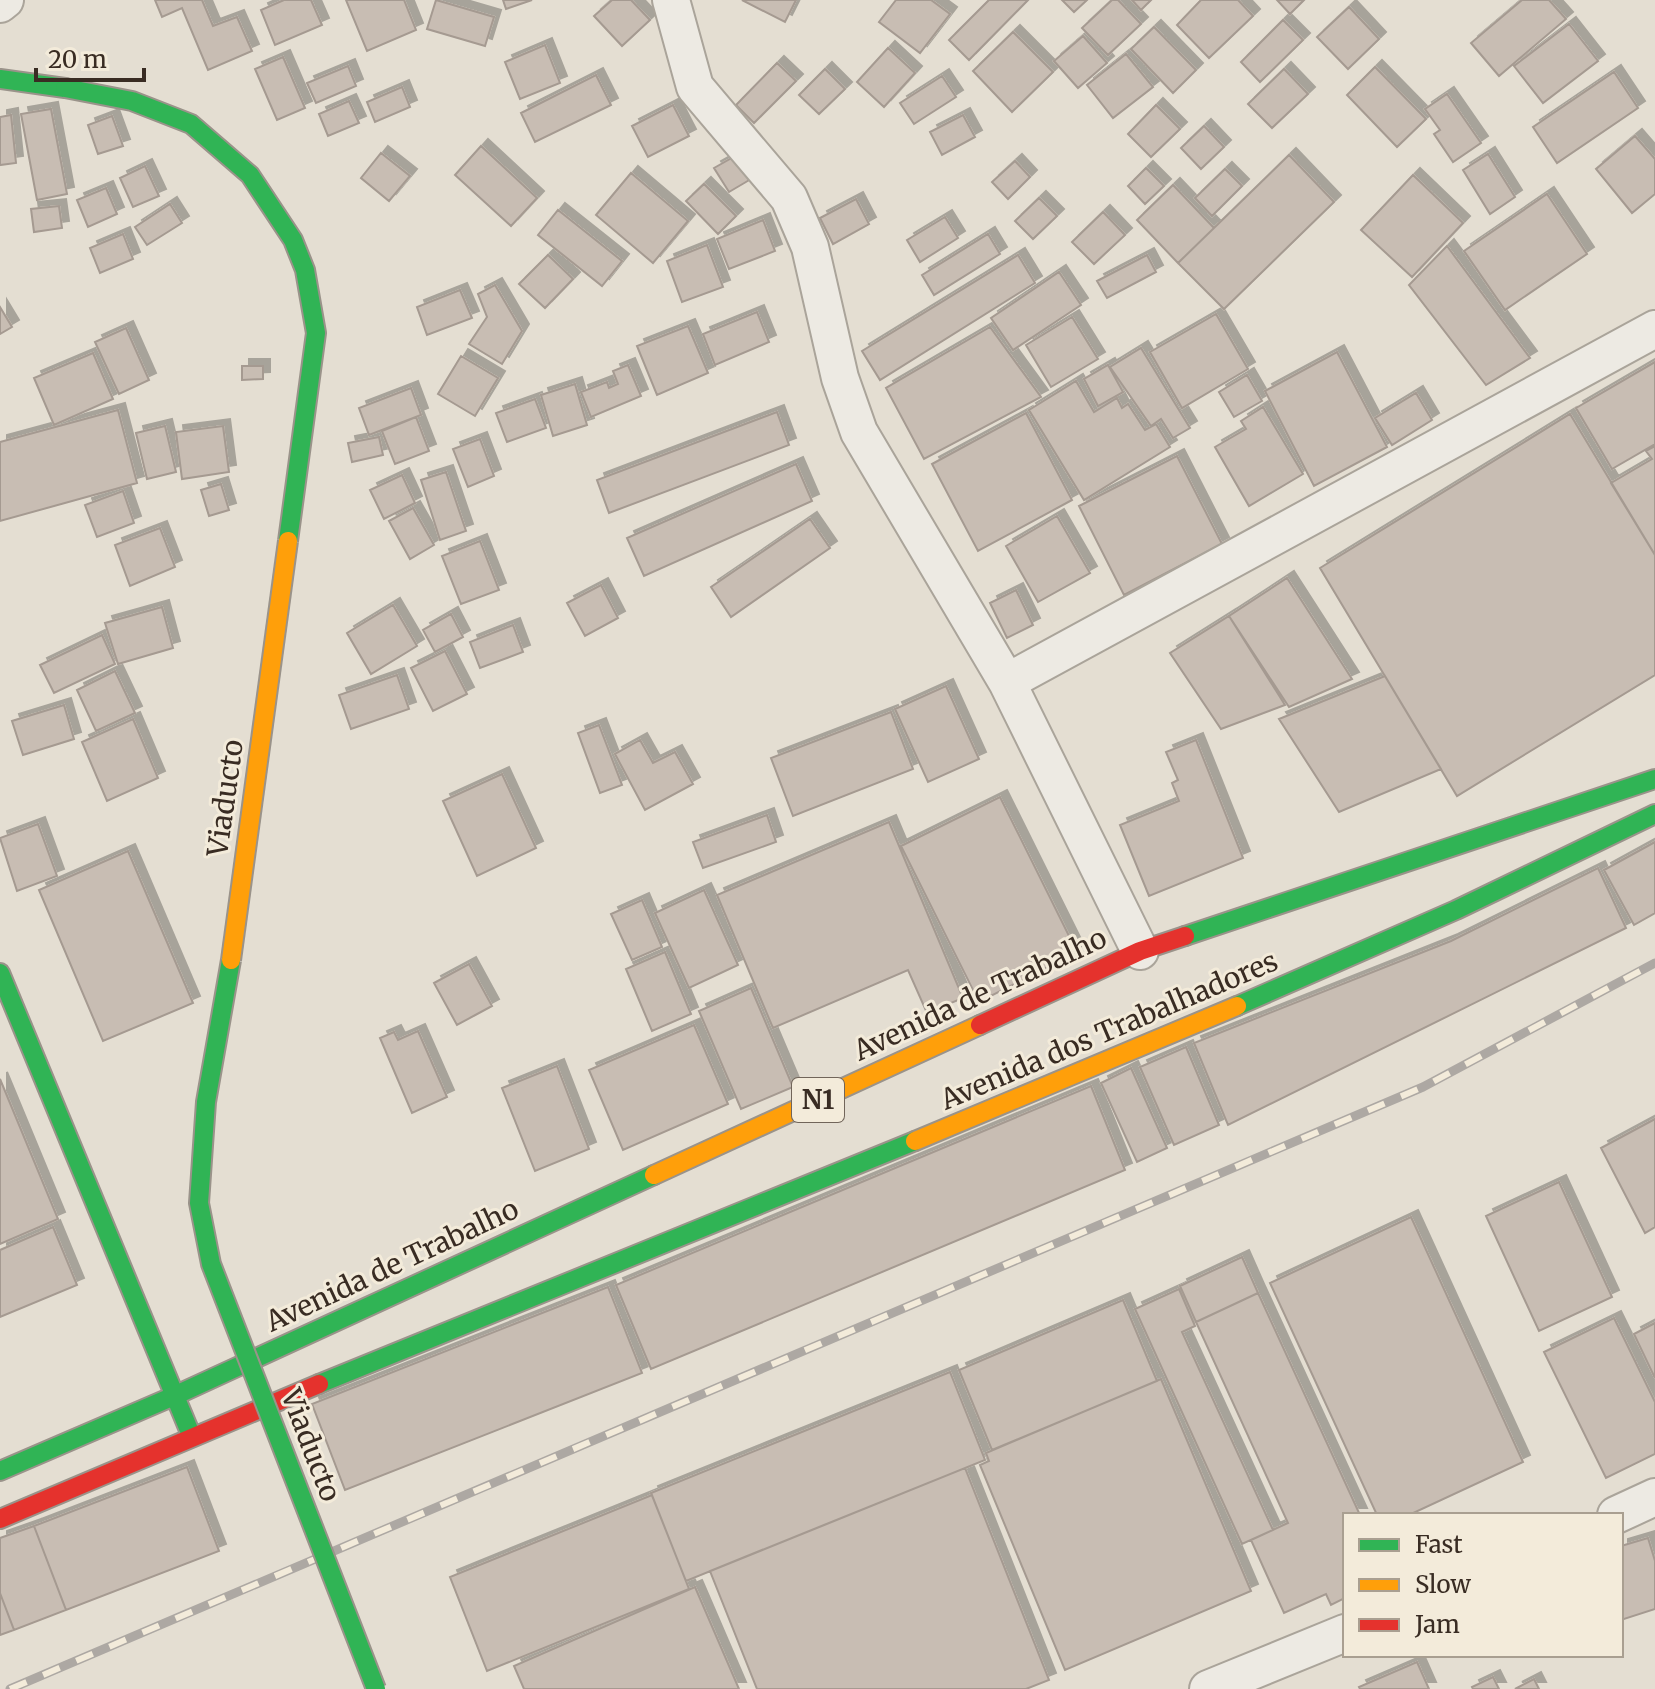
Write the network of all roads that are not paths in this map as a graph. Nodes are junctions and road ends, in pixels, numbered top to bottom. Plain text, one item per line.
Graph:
1 (5, 0) edge
2 (671, 0) edge
3 (0, 4) edge
4 (0, 79) edge
5 (1655, 329) edge
6 (1007, 682) junction
7 (1655, 779) edge
8 (1655, 814) edge
9 (1140, 951) junction
10 (0, 973) edge
11 (174, 1396) junction
12 (191, 1436) junction
13 (0, 1471) edge
14 (1655, 1497) edge
15 (1620, 1513) edge
16 (0, 1519) edge
17 (1343, 1634) edge
18 (1256, 1681) edge
19 (376, 1689) edge
20 (1208, 1689) edge

1 - 3 street
2 - 6 street
4 - 19 main road, Viaducto, bridge
5 - 6 street
6 - 9 street
7 - 9 main road, Avenida de Trabalho / N1
8 - 12 main road, Avenida dos Trabalhadores
9 - 11 main road, Avenida de Trabalho / N1
10 - 11 main road
11 - 12 main road
11 - 13 main road, Avenida de Trabalho / N1
12 - 16 main road
14 - 15 street
17 - 18 street
18 - 20 street

